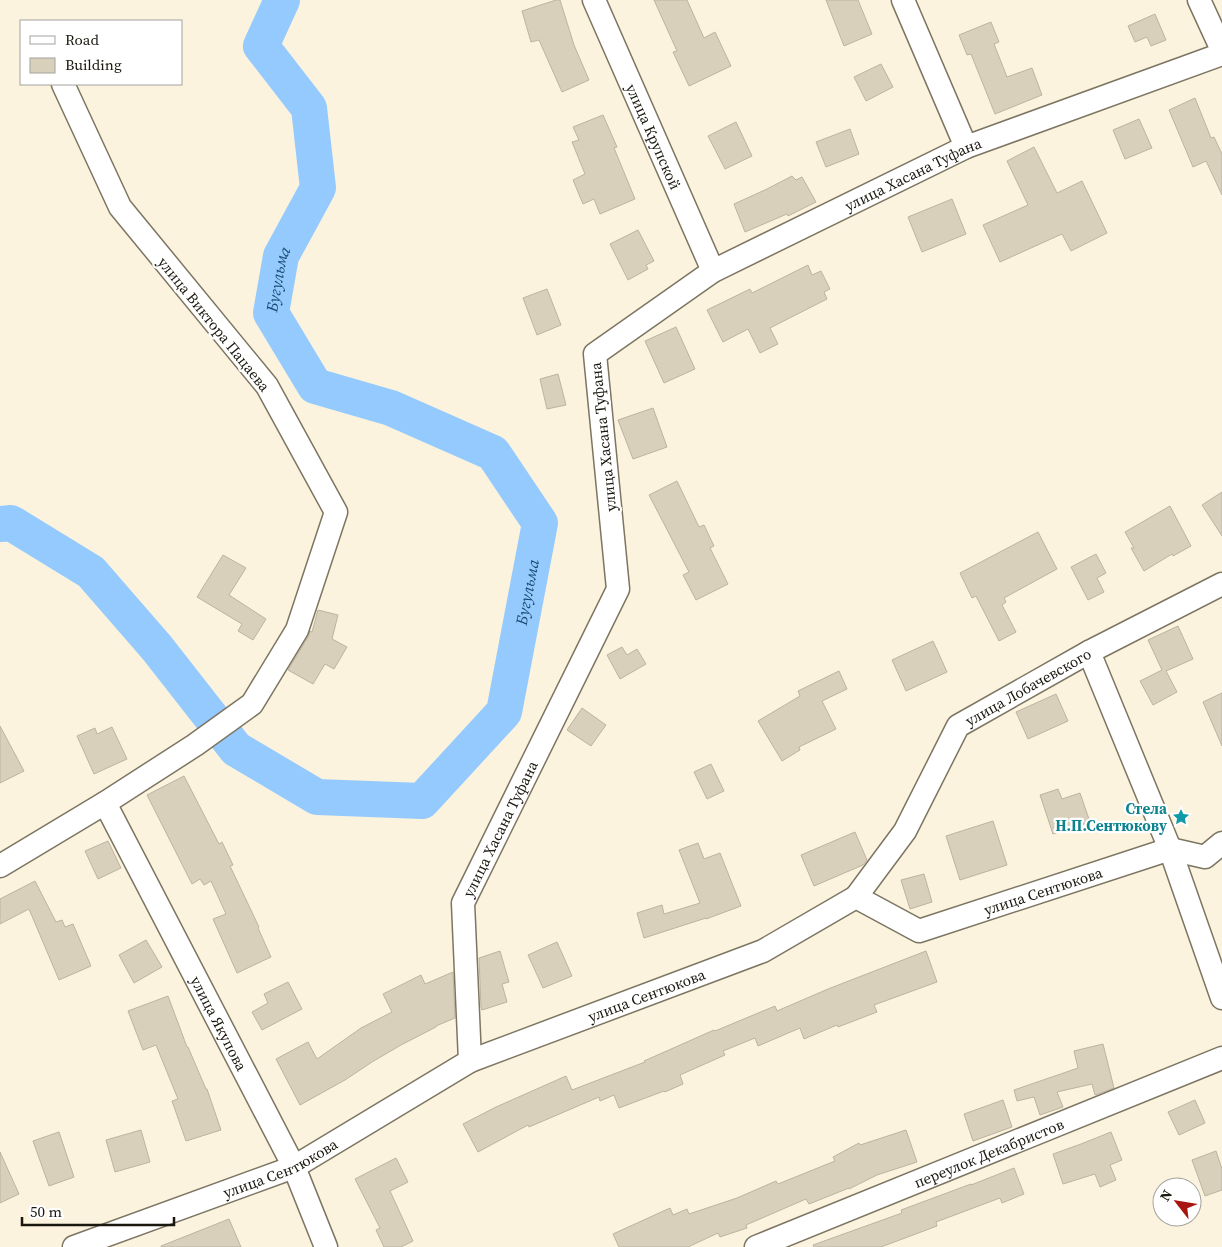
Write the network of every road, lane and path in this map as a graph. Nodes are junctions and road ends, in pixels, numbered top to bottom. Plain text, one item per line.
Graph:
1 (594, 0) edge
2 (903, 0) edge
3 (1199, 0) edge
4 (1222, 50) edge
5 (1222, 54) edge
6 (63, 85) edge
7 (966, 147) junction
8 (713, 271) junction
9 (1222, 584) edge
10 (1089, 652) junction
11 (105, 803) junction
12 (1222, 843) edge
13 (1170, 849) junction
14 (0, 866) edge
15 (856, 897) junction
16 (1222, 998) edge
17 (1222, 1058) edge
18 (470, 1061) junction
19 (294, 1167) junction
20 (74, 1247) edge
21 (326, 1247) edge
22 (756, 1247) edge

1 - 8 street, улица Крупской
2 - 7 street
3 - 4 street
5 - 7 street, улица Хасана Туфана
6 - 11 street, улица Виктора Пацаева
7 - 8 street, улица Хасана Туфана
8 - 18 street, улица Хасана Туфана
9 - 10 street, улица Лобачевского
10 - 13 street
10 - 15 street, улица Лобачевского
11 - 14 street
11 - 19 street, улица Якупова
12 - 13 street
13 - 15 street, улица Сентюкова
13 - 16 street
15 - 18 street, улица Сентюкова
17 - 22 street, переулок Декабристов
18 - 19 street, улица Сентюкова
19 - 20 street, улица Сентюкова
19 - 21 street, улица Якупова

